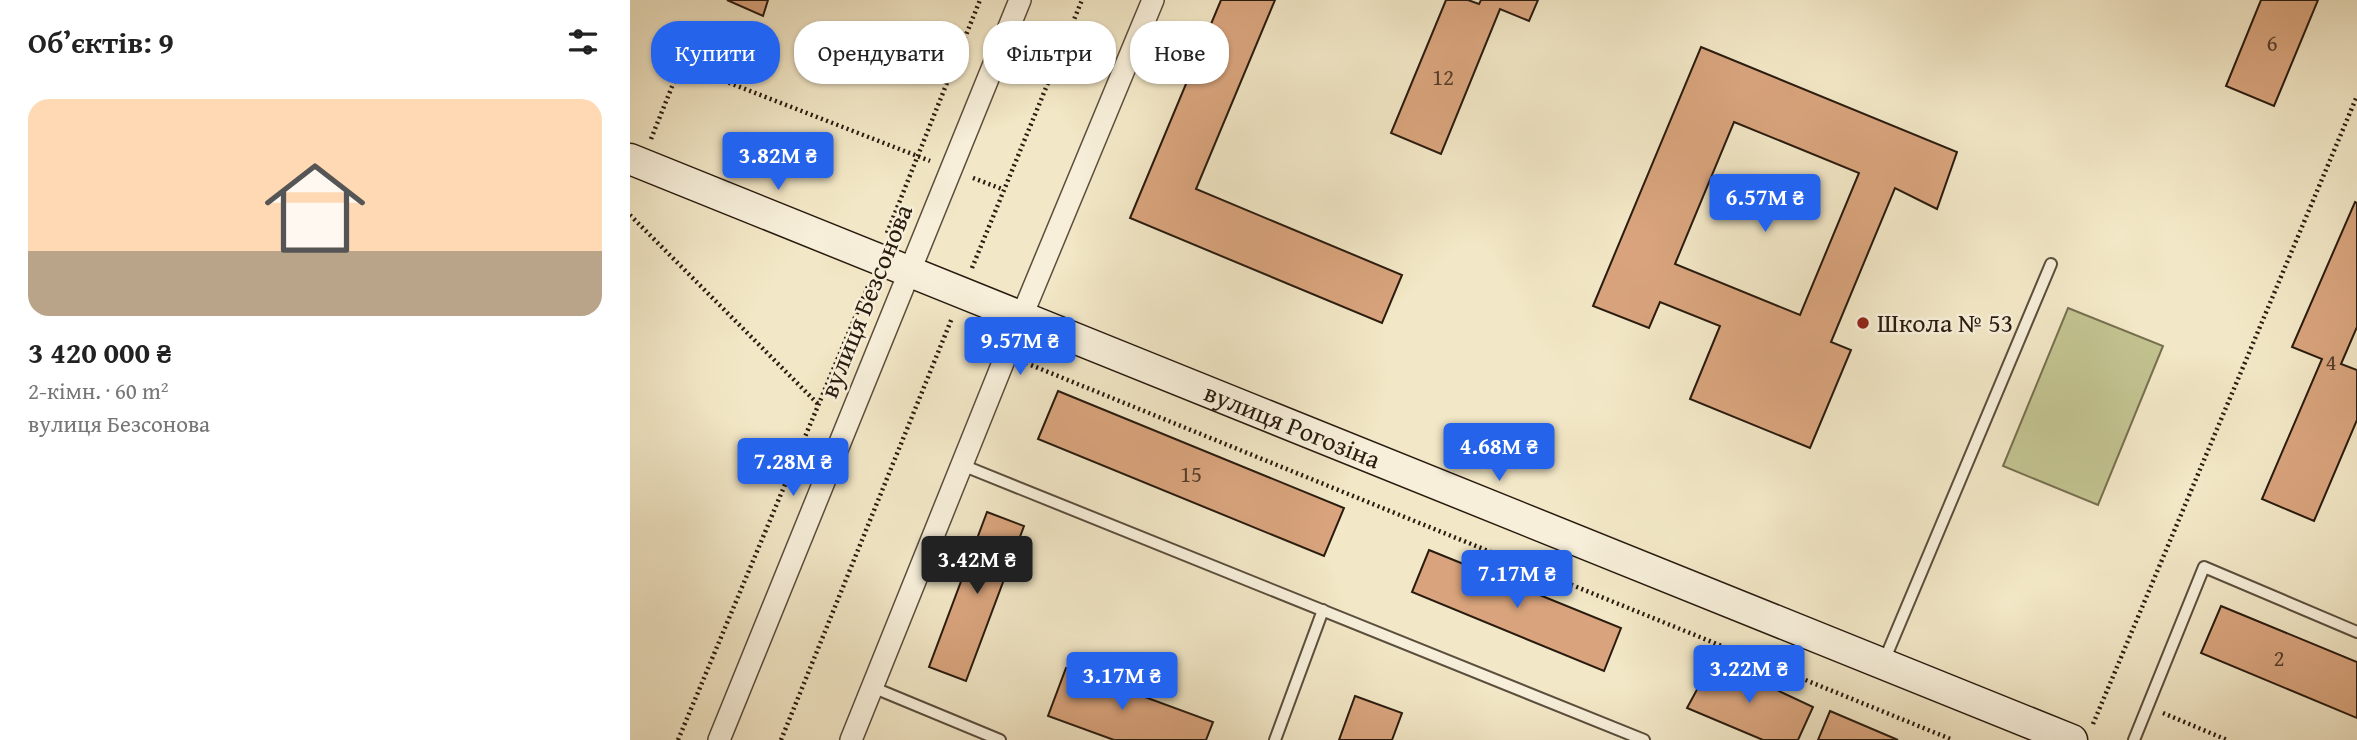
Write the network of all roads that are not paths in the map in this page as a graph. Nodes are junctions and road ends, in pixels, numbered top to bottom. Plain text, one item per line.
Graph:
1 (1020, 0) edge
2 (1153, 0) edge
3 (636, 161) edge
4 (2051, 264) dead end
5 (907, 272) junction
6 (1021, 318) junction
7 (962, 464) junction
8 (1323, 610) junction
9 (2357, 632) edge
10 (1883, 664) junction
11 (872, 687) junction
12 (2082, 734) edge
13 (719, 740) edge
14 (851, 740) edge
15 (1000, 740) edge
16 (1275, 740) edge
17 (1644, 740) edge
18 (2134, 740) edge

1 - 5 street, вулиця Безсонова
2 - 6 street
3 - 5 street, вулиця Рогозіна
4 - 10 lane
5 - 6 street, вулиця Рогозіна
5 - 13 street, вулиця Безсонова
6 - 7 street
6 - 10 street, вулиця Рогозіна
7 - 8 lane
7 - 11 street
8 - 16 lane
8 - 17 lane
9 - 18 lane
10 - 12 street, вулиця Рогозіна
11 - 14 street
11 - 15 lane

